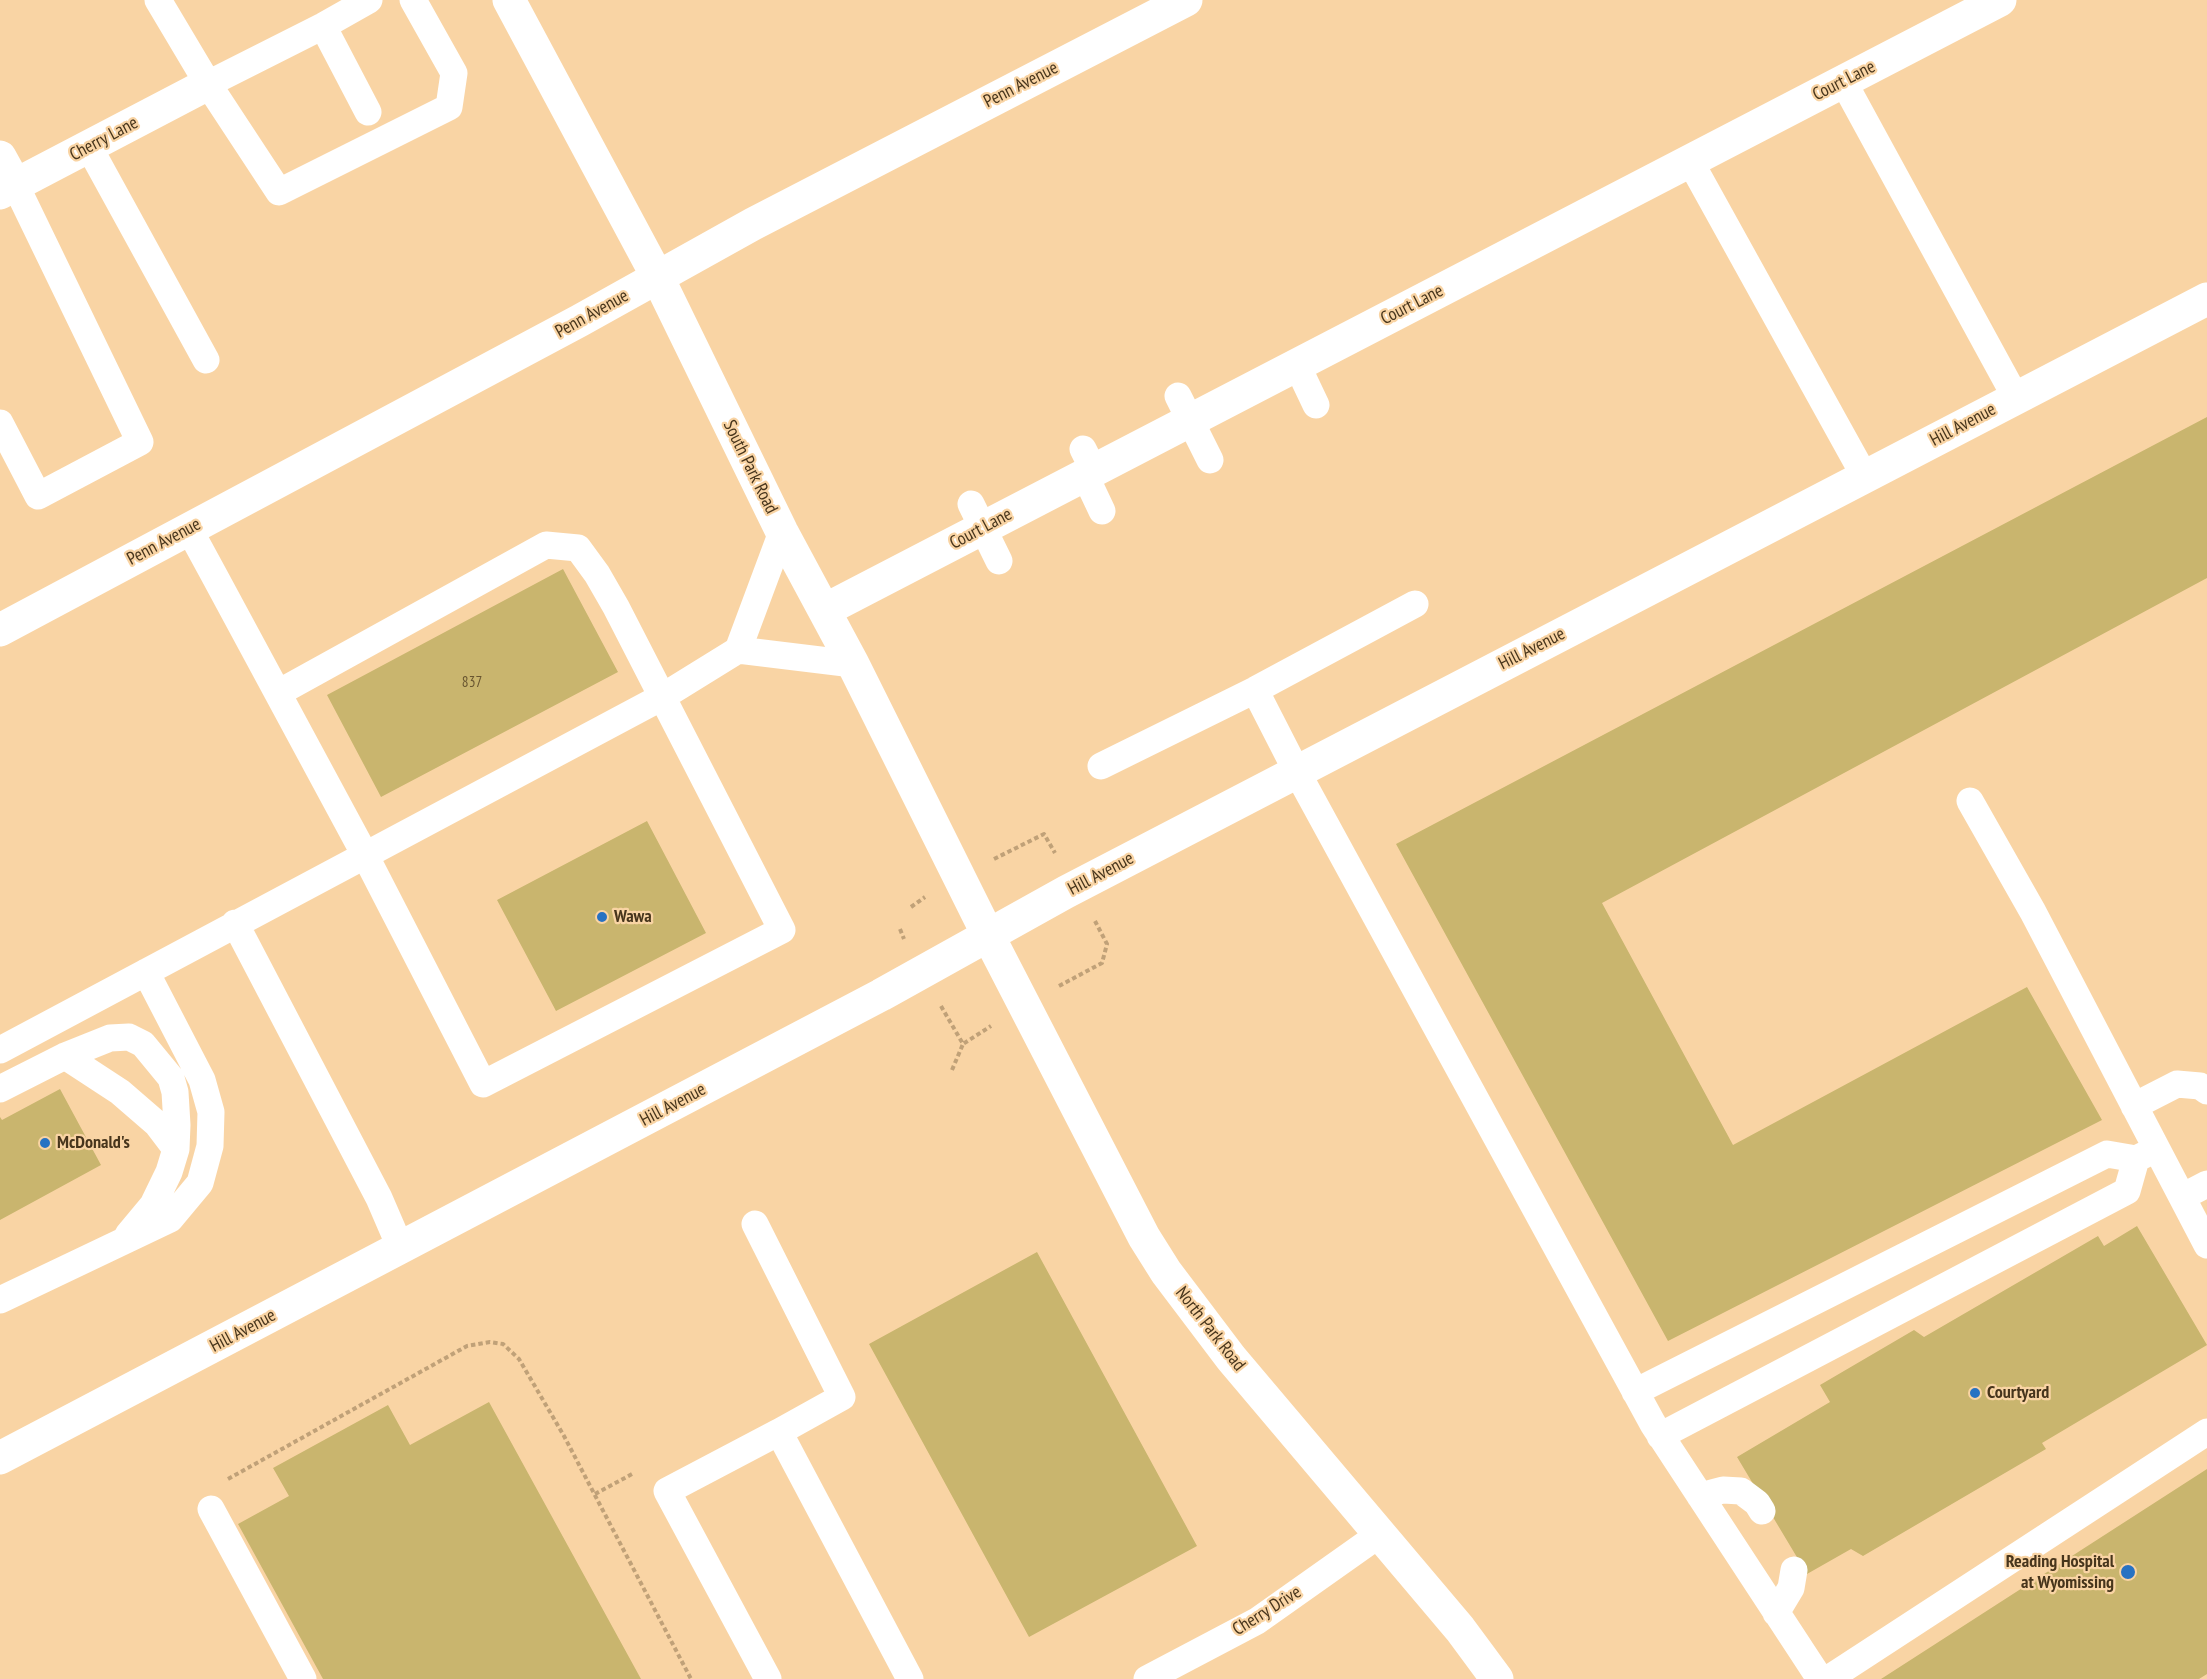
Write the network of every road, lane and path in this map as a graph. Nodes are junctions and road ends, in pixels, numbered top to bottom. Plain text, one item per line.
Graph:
1 (158, 0) edge
2 (369, 0) edge
3 (413, 0) edge
4 (509, 0) edge
5 (1186, 0) edge
6 (2000, 0) edge
7 (323, 26) junction
8 (1844, 81) junction
9 (208, 84) junction
10 (368, 112) dead end
11 (89, 147) junction
12 (0, 157) edge
13 (1690, 161) junction
14 (8, 190) edge
15 (658, 278) junction
16 (2207, 298) edge
17 (206, 360) dead end
18 (1297, 364) junction
19 (2016, 398) junction
20 (1316, 405) dead end
21 (1185, 408) junction
22 (0, 423) edge
23 (1210, 460) dead end
24 (1087, 465) junction
25 (1864, 477) junction
26 (1102, 511) dead end
27 (977, 516) junction
28 (189, 529) junction
29 (782, 532) junction
30 (999, 561) dead end
31 (1415, 604) dead end
32 (825, 610) junction
33 (0, 630) edge
34 (738, 650) junction
35 (853, 664) junction
36 (1255, 690) junction
37 (278, 693) junction
38 (662, 697) junction
39 (1101, 766) dead end
40 (1297, 772) junction
41 (1970, 801) dead end
42 (365, 855) junction
43 (235, 923) junction
44 (988, 935) junction
45 (146, 972) junction
46 (963, 1044) dead end
47 (0, 1050) edge
48 (64, 1056) junction
49 (952, 1070) dead end
50 (0, 1089) edge
51 (2207, 1091) edge
52 (2134, 1106) junction
53 (176, 1149) junction
54 (2146, 1154) junction
55 (2207, 1184) edge
56 (2182, 1197) junction
57 (755, 1224) dead end
58 (121, 1242) junction
59 (2207, 1245) edge
60 (401, 1249) junction
61 (0, 1300) edge
62 (1635, 1392) junction
63 (779, 1432) junction
64 (2207, 1432) edge
65 (1660, 1436) junction
66 (0, 1458) edge
67 (1700, 1497) junction
68 (211, 1509) joint
69 (1762, 1510) dead end
70 (1380, 1534) junction
71 (1794, 1570) dead end
72 (1776, 1613) junction
73 (303, 1679) edge
74 (691, 1679) edge
75 (768, 1679) edge
76 (910, 1679) edge
77 (1147, 1679) edge
78 (1497, 1679) edge
79 (1820, 1679) edge
80 (1828, 1679) edge

1 - 9 lane
2 - 7 lane
3 - 9 lane
4 - 15 street, South Park Road
5 - 15 street, Penn Avenue
6 - 8 street, Court Lane
7 - 9 lane
7 - 10 lane
8 - 13 street, Court Lane
8 - 19 lane
9 - 11 street, Cherry Lane
11 - 14 street, Cherry Lane
11 - 17 lane
12 - 14 street
13 - 18 street, Court Lane
13 - 25 lane
14 - 22 lane
15 - 28 street, Penn Avenue
15 - 29 street, South Park Road
16 - 19 street, Hill Avenue
18 - 20 lane
18 - 21 street, Court Lane
19 - 25 street, Hill Avenue
21 - 23 lane
21 - 24 street, Court Lane
24 - 26 lane
24 - 27 street, Court Lane
25 - 40 street, Hill Avenue
27 - 30 lane
27 - 32 street, Court Lane
28 - 33 street, Penn Avenue
28 - 37 lane
29 - 32 street, South Park Road
29 - 34 lane
31 - 36 lane
32 - 35 street, South Park Road
34 - 35 lane
34 - 38 lane
35 - 44 street, South Park Road
36 - 39 lane
36 - 40 lane
37 - 38 lane
37 - 42 lane
38 - 42 lane
38 - 42 lane
40 - 44 street, Hill Avenue
40 - 62 lane
41 - 52 lane
42 - 43 lane
43 - 45 lane
43 - 60 lane
44 - 60 street, Hill Avenue
44 - 70 street, North Park Road
45 - 47 lane
45 - 58 lane
46 - 49 path
48 - 50 lane
48 - 53 lane
48 - 53 lane
51 - 52 lane
52 - 54 lane
53 - 58 lane
54 - 56 lane
54 - 62 lane
54 - 65 lane
55 - 56 lane
56 - 59 lane
57 - 63 lane
58 - 61 lane
60 - 66 street, Hill Avenue
62 - 65 lane
63 - 75 lane
63 - 76 lane
64 - 80 lane
65 - 67 lane
67 - 69 lane
67 - 72 lane
68 - 73 lane
68 - 74 path
70 - 77 lane, Cherry Drive
70 - 78 street, North Park Road
71 - 72 lane
72 - 79 lane

